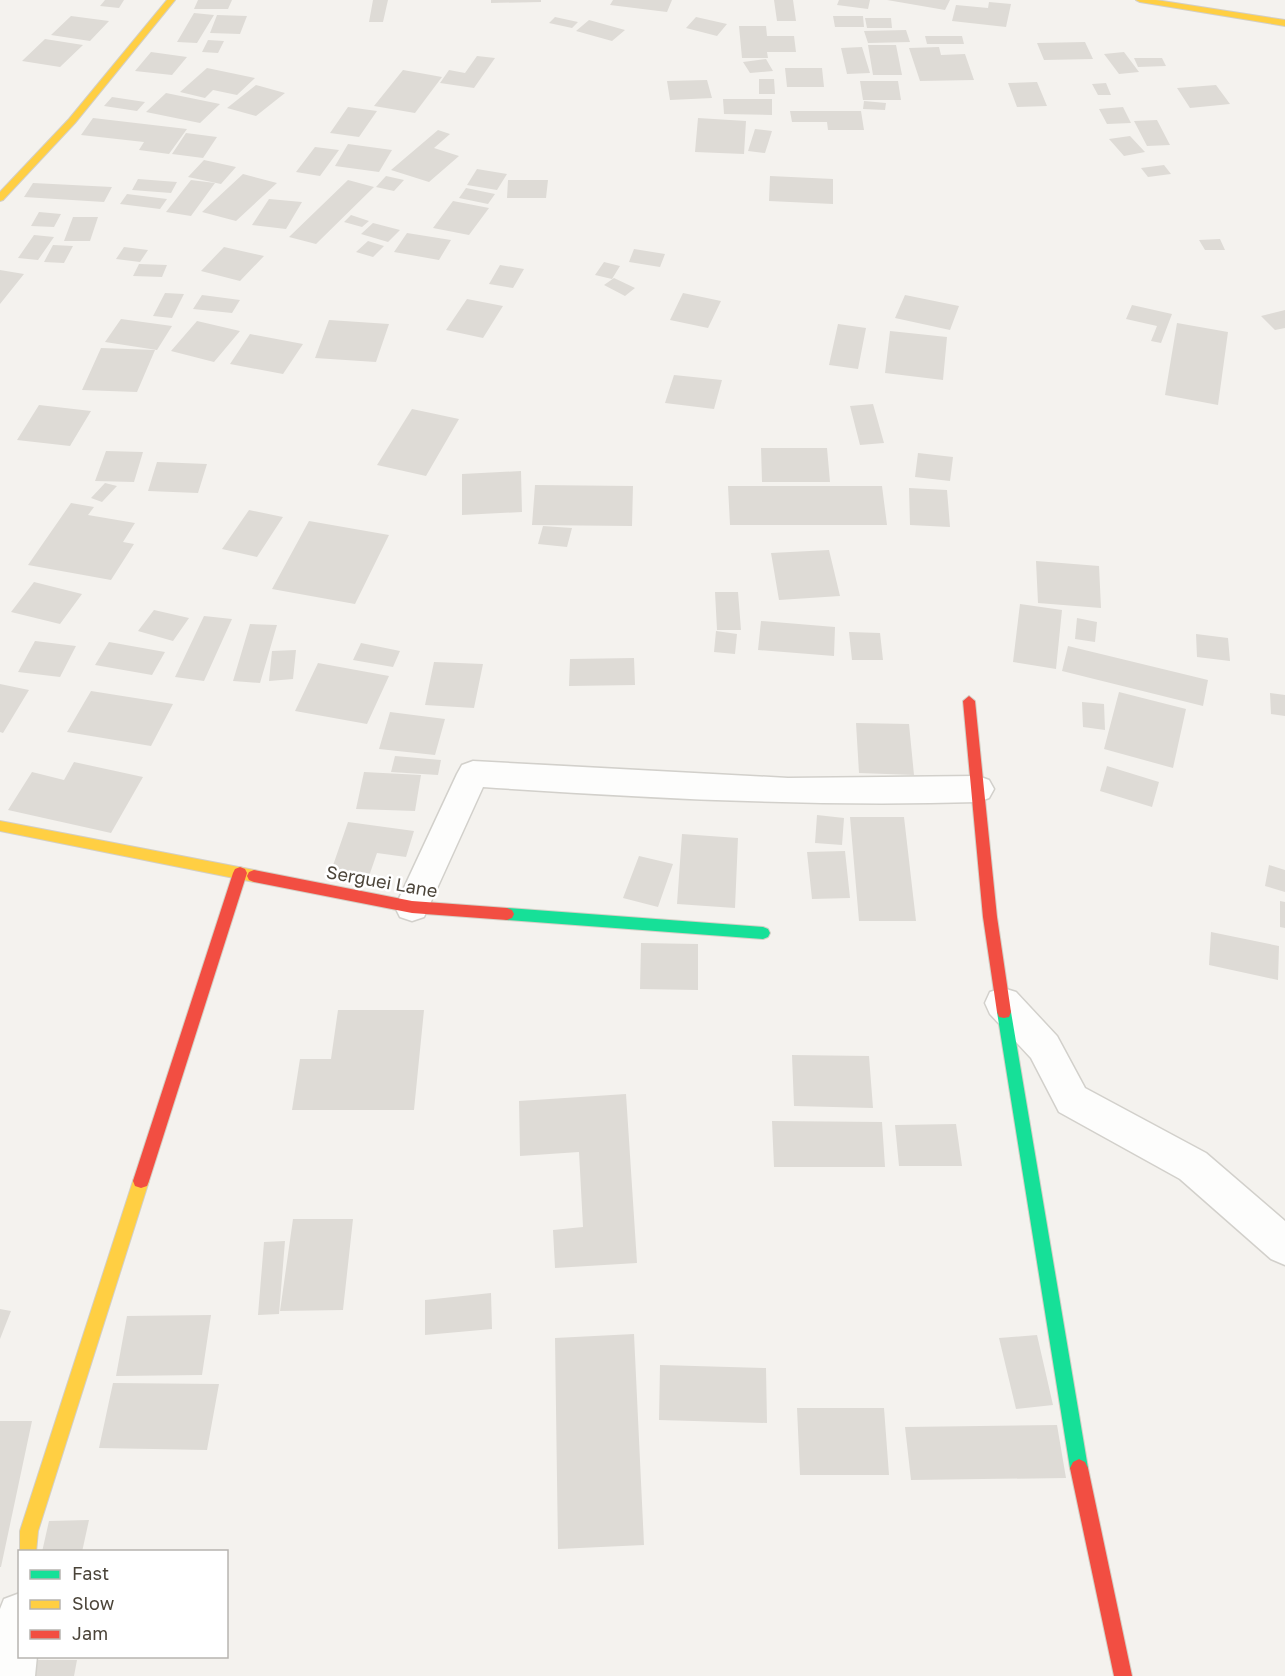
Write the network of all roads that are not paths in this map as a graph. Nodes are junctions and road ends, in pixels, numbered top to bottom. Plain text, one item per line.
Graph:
1 (171, 0) edge
2 (1140, 0) edge
3 (1285, 23) edge
4 (0, 198) edge
5 (969, 701) dead end
6 (978, 789) junction
7 (0, 826) edge
8 (240, 873) junction
9 (412, 907) junction
10 (763, 933) dead end
11 (1002, 1003) junction
12 (1285, 1246) edge
13 (27, 1550) edge
14 (18, 1630) edge
15 (12, 1676) edge
16 (1123, 1676) edge

1 - 4 street
2 - 3 street
5 - 6 street
6 - 9 street
6 - 11 street
7 - 8 street, Serguei Lane
8 - 9 street, Serguei Lane
8 - 13 street
9 - 10 street, Serguei Lane
11 - 12 street
11 - 16 street
14 - 15 street

